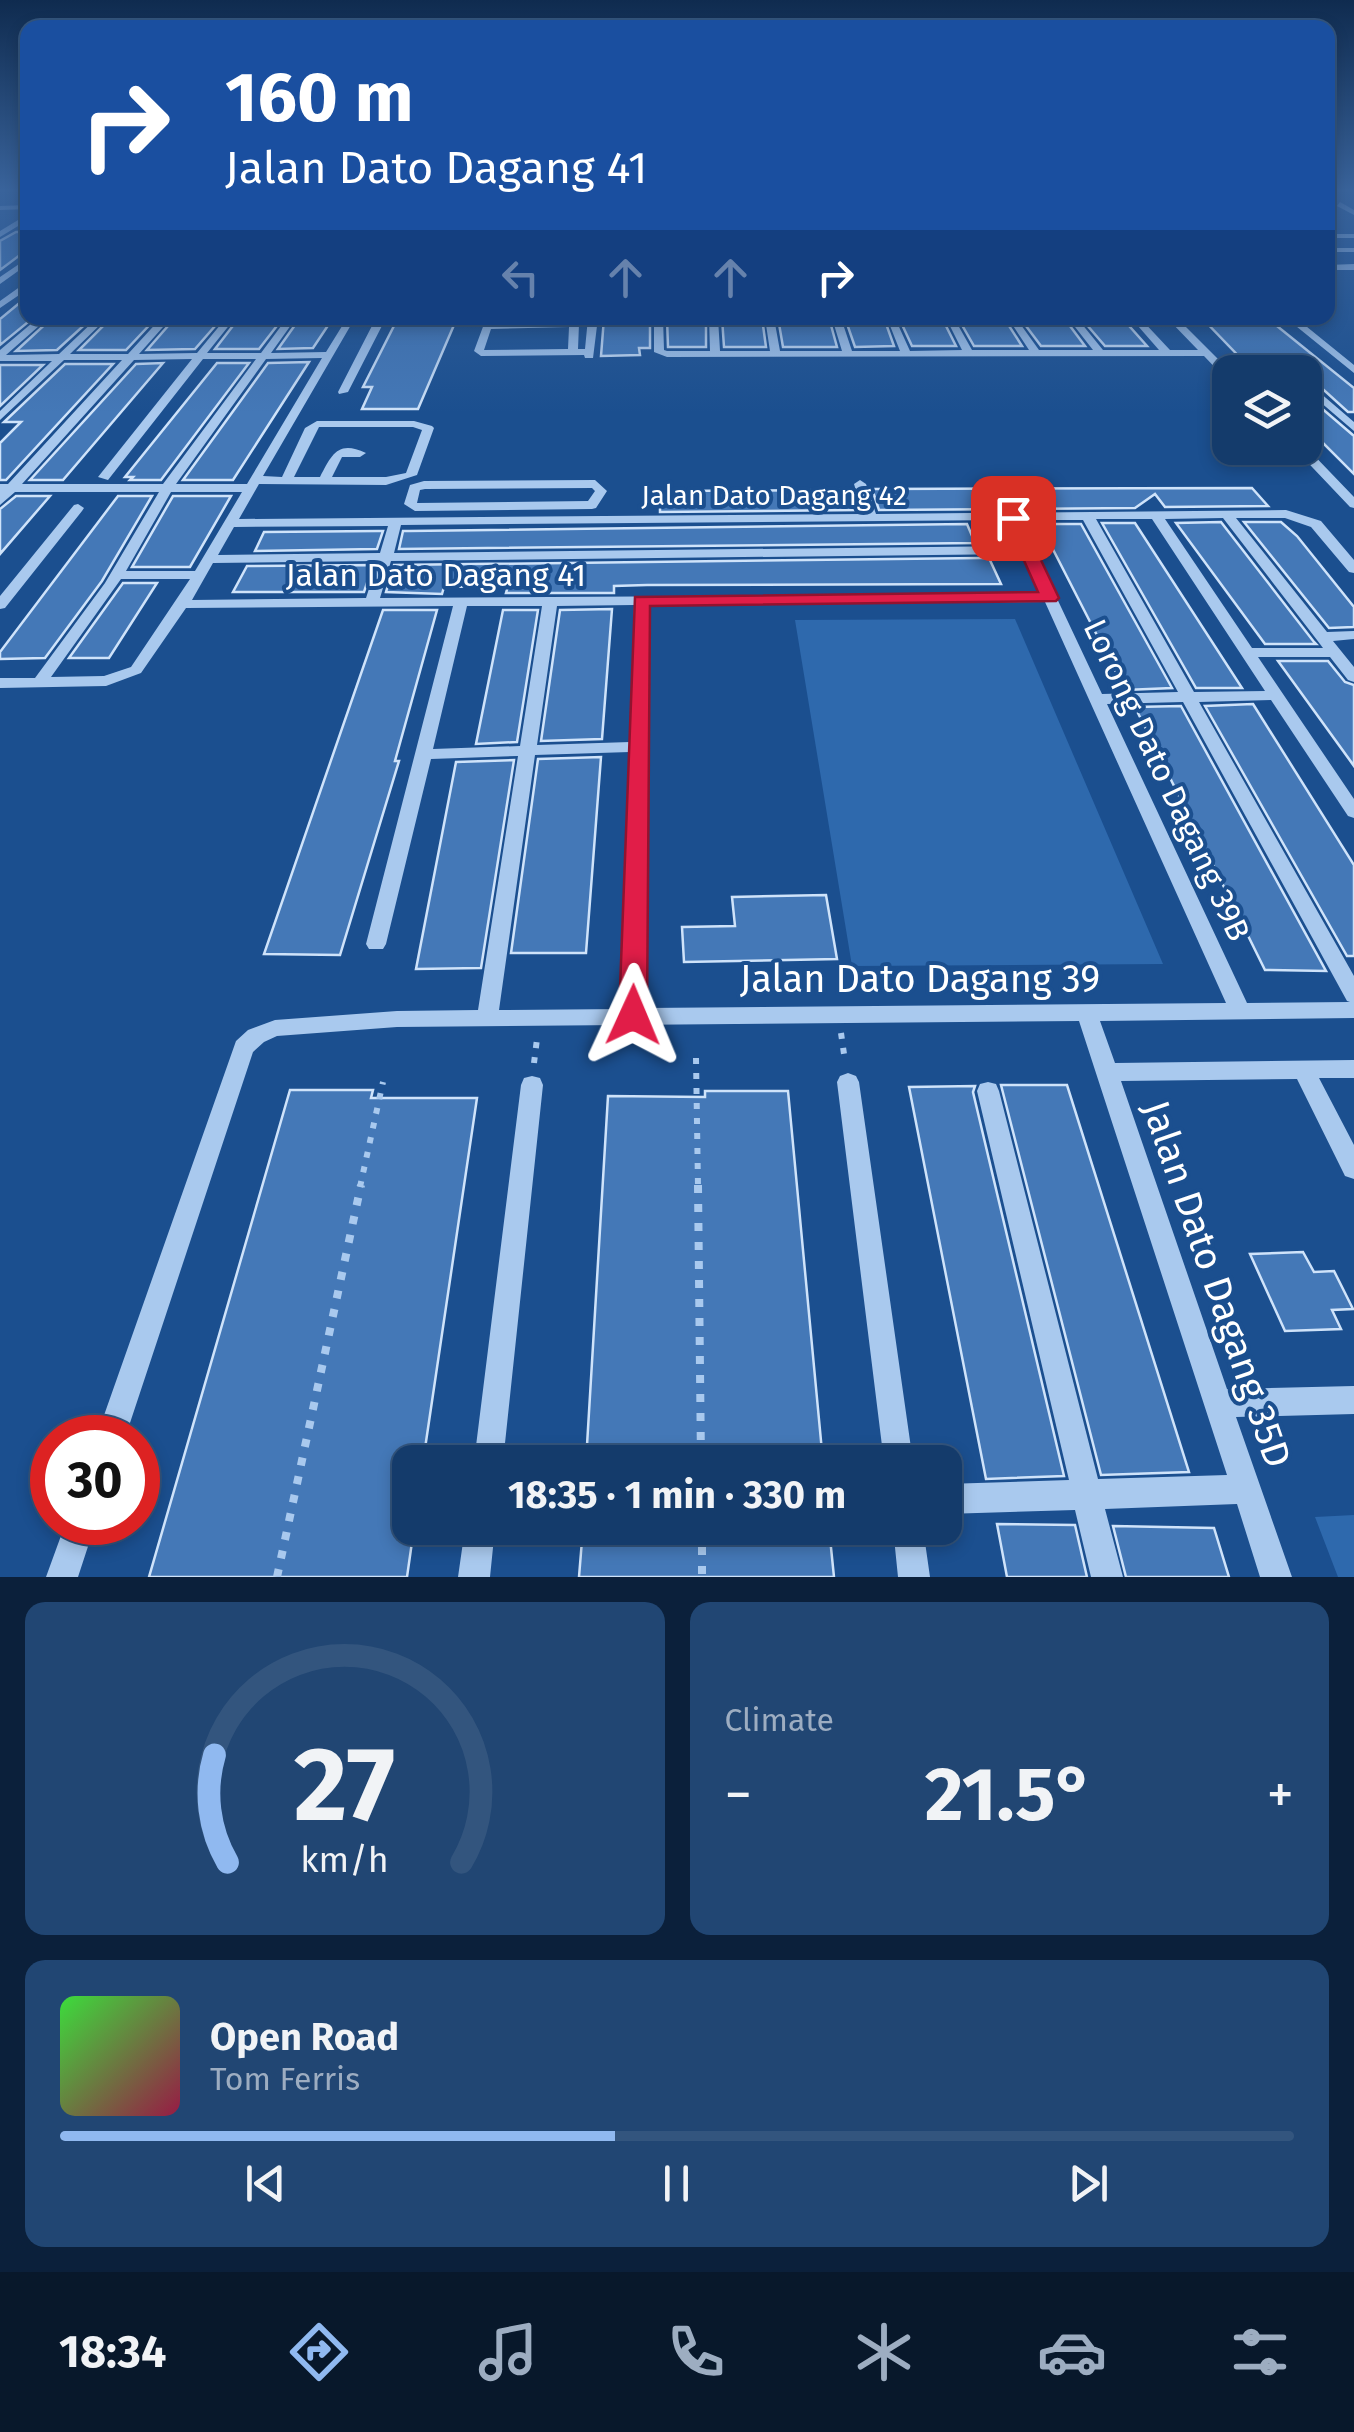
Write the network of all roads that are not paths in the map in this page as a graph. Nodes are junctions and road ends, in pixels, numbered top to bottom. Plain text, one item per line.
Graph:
1 (35, 325) edge
2 (95, 325) edge
3 (159, 325) edge
4 (224, 325) edge
5 (285, 325) edge
6 (347, 325) edge
7 (377, 325) edge
8 (530, 325) edge
9 (574, 325) edge
10 (592, 325) edge
11 (659, 325) edge
12 (713, 325) edge
13 (770, 325) edge
14 (838, 325) edge
15 (894, 325) edge
16 (954, 325) edge
17 (1017, 325) edge
18 (1077, 325) edge
19 (1141, 325) edge
20 (1179, 325) edge
21 (1299, 325) edge
22 (573, 352) junction
23 (714, 354) junction
24 (776, 354) junction
25 (848, 354) junction
26 (906, 354) junction
27 (969, 354) junction
28 (1036, 354) junction
29 (1100, 354) junction
30 (1167, 354) junction
31 (1207, 354) junction
32 (199, 356) junction
33 (264, 356) junction
34 (329, 356) junction
35 (0, 357) edge
36 (129, 357) junction
37 (61, 358) junction
38 (1212, 359) edge
39 (1354, 370) edge
40 (344, 392) dead end
41 (1322, 399) edge
42 (0, 417) edge
43 (1354, 428) edge
44 (360, 454) dead end
45 (1317, 465) edge
46 (104, 477) dead end
47 (1331, 479) junction
48 (1354, 479) edge
49 (286, 480) junction
50 (324, 480) junction
51 (253, 484) junction
52 (860, 484) dead end
53 (6, 488) edge
54 (167, 488) junction
55 (0, 501) edge
56 (1354, 504) edge
57 (592, 505) junction
58 (78, 508) dead end
59 (1227, 515) junction
60 (1013, 518) junction
61 (1089, 518) junction
62 (1157, 518) junction
63 (871, 519) junction
64 (780, 520) junction
65 (584, 521) junction
66 (396, 522) junction
67 (230, 523) junction
68 (1028, 550) junction
69 (784, 553) junction
70 (577, 556) junction
71 (386, 558) junction
72 (209, 559) junction
73 (1354, 568) edge
74 (116, 575) junction
75 (200, 575) junction
76 (1050, 598) junction
77 (641, 601) junction
78 (461, 602) junction
79 (550, 602) junction
80 (372, 603) junction
81 (182, 604) junction
82 (0, 605) edge
83 (1354, 635) edge
84 (1322, 636) junction
85 (1334, 652) junction
86 (1248, 653) junction
87 (1354, 677) edge
88 (0, 683) edge
89 (39, 683) junction
90 (1276, 696) junction
91 (1189, 697) junction
92 (1096, 699) junction
93 (638, 747) junction
94 (530, 750) junction
95 (423, 754) junction
96 (1346, 787) edge
97 (1354, 812) edge
98 (376, 944) dead end
99 (1354, 995) edge
100 (1354, 1010) edge
101 (1240, 1012) junction
102 (1087, 1014) junction
103 (633, 1015) junction
104 (487, 1018) junction
105 (1354, 1068) edge
106 (1303, 1069) junction
107 (1107, 1072) junction
108 (848, 1082) road end
109 (532, 1085) road end
110 (988, 1092) dead end
111 (1354, 1169) edge
112 (1354, 1400) edge
113 (1218, 1404) junction
114 (118, 1415) edge
115 (490, 1445) edge
116 (897, 1445) edge
117 (1246, 1489) junction
118 (1088, 1495) junction
119 (962, 1499) edge
120 (73, 1545) edge
121 (478, 1545) edge
122 (910, 1545) edge
123 (62, 1577) edge
124 (474, 1577) edge
125 (914, 1577) edge
126 (1107, 1577) edge
127 (1276, 1577) edge

1 - 35 street
2 - 37 street
3 - 36 street
4 - 32 street
5 - 33 street
6 - 34 street
7 - 40 street
8 - 22 street
9 - 22 street
10 - 22 street
11 - 23 street
12 - 23 street
13 - 24 street
14 - 25 street
15 - 26 street
16 - 27 street
17 - 28 street
18 - 29 street
19 - 30 street
20 - 31 street
21 - 39 street
23 - 24 street
24 - 25 street
25 - 26 street
26 - 27 street
27 - 28 street
28 - 29 street
29 - 30 street
30 - 31 street
31 - 38 street
32 - 33 street
32 - 36 street
32 - 46 street
33 - 34 street
33 - 54 street
34 - 51 street
35 - 37 street
36 - 37 street
36 - 53 street
37 - 42 street
41 - 43 street
44 - 50 street
45 - 47 street
47 - 48 street
47 - 56 street
49 - 50 street
49 - 50 street
49 - 51 street
51 - 54 street
51 - 67 street
52 - 63 street
53 - 54 street
53 - 55 street
54 - 74 street
57 - 57 street
57 - 65 street
58 - 82 street
59 - 62 street, Jalan Dato Dagang 42
59 - 73 street, Jalan Dato Dagang 42
59 - 84 street
60 - 61 street, Jalan Dato Dagang 42
60 - 63 street, Jalan Dato Dagang 42
60 - 68 street, Lorong Dato Dagang 39B
61 - 62 street, Jalan Dato Dagang 42
61 - 91 street
62 - 86 street
63 - 64 street, Jalan Dato Dagang 42
64 - 65 street, Jalan Dato Dagang 42
64 - 69 street
65 - 66 street, Jalan Dato Dagang 42
65 - 70 street
66 - 67 street, Jalan Dato Dagang 42
66 - 71 street
67 - 72 street
68 - 69 street
68 - 76 street, Lorong Dato Dagang 39B
69 - 70 street
70 - 71 street
71 - 72 street
71 - 80 street
72 - 75 street
74 - 75 street
74 - 89 street
75 - 81 street
76 - 77 street, Jalan Dato Dagang 41
76 - 92 street, Lorong Dato Dagang 39B
77 - 79 street, Jalan Dato Dagang 41
77 - 93 street
78 - 79 street, Jalan Dato Dagang 41
78 - 80 street, Jalan Dato Dagang 41
78 - 95 street
79 - 94 street
80 - 81 street, Jalan Dato Dagang 41
81 - 89 street
83 - 84 street
84 - 85 street
85 - 86 street
85 - 87 street
86 - 90 street
88 - 89 street
90 - 91 street
90 - 96 street
91 - 92 street
91 - 99 street
92 - 101 street, Lorong Dato Dagang 39B
93 - 94 street
93 - 103 street
94 - 95 street
94 - 104 street
95 - 98 street
96 - 97 street
100 - 101 street, Jalan Dato Dagang 39
101 - 102 street, Jalan Dato Dagang 39
102 - 103 street, Jalan Dato Dagang 39
102 - 107 street, Jalan Dato Dagang 35D
103 - 104 street, Jalan Dato Dagang 39
104 - 114 street, Jalan Dato Dagang 39
105 - 106 street
106 - 107 street
106 - 111 street
107 - 113 street, Jalan Dato Dagang 35D
108 - 116 street
109 - 115 street
110 - 118 street
112 - 113 street
113 - 117 street, Jalan Dato Dagang 35D
117 - 118 street
117 - 127 street, Jalan Dato Dagang 35D
118 - 119 street
118 - 126 street
120 - 123 street
121 - 124 street
122 - 125 street

